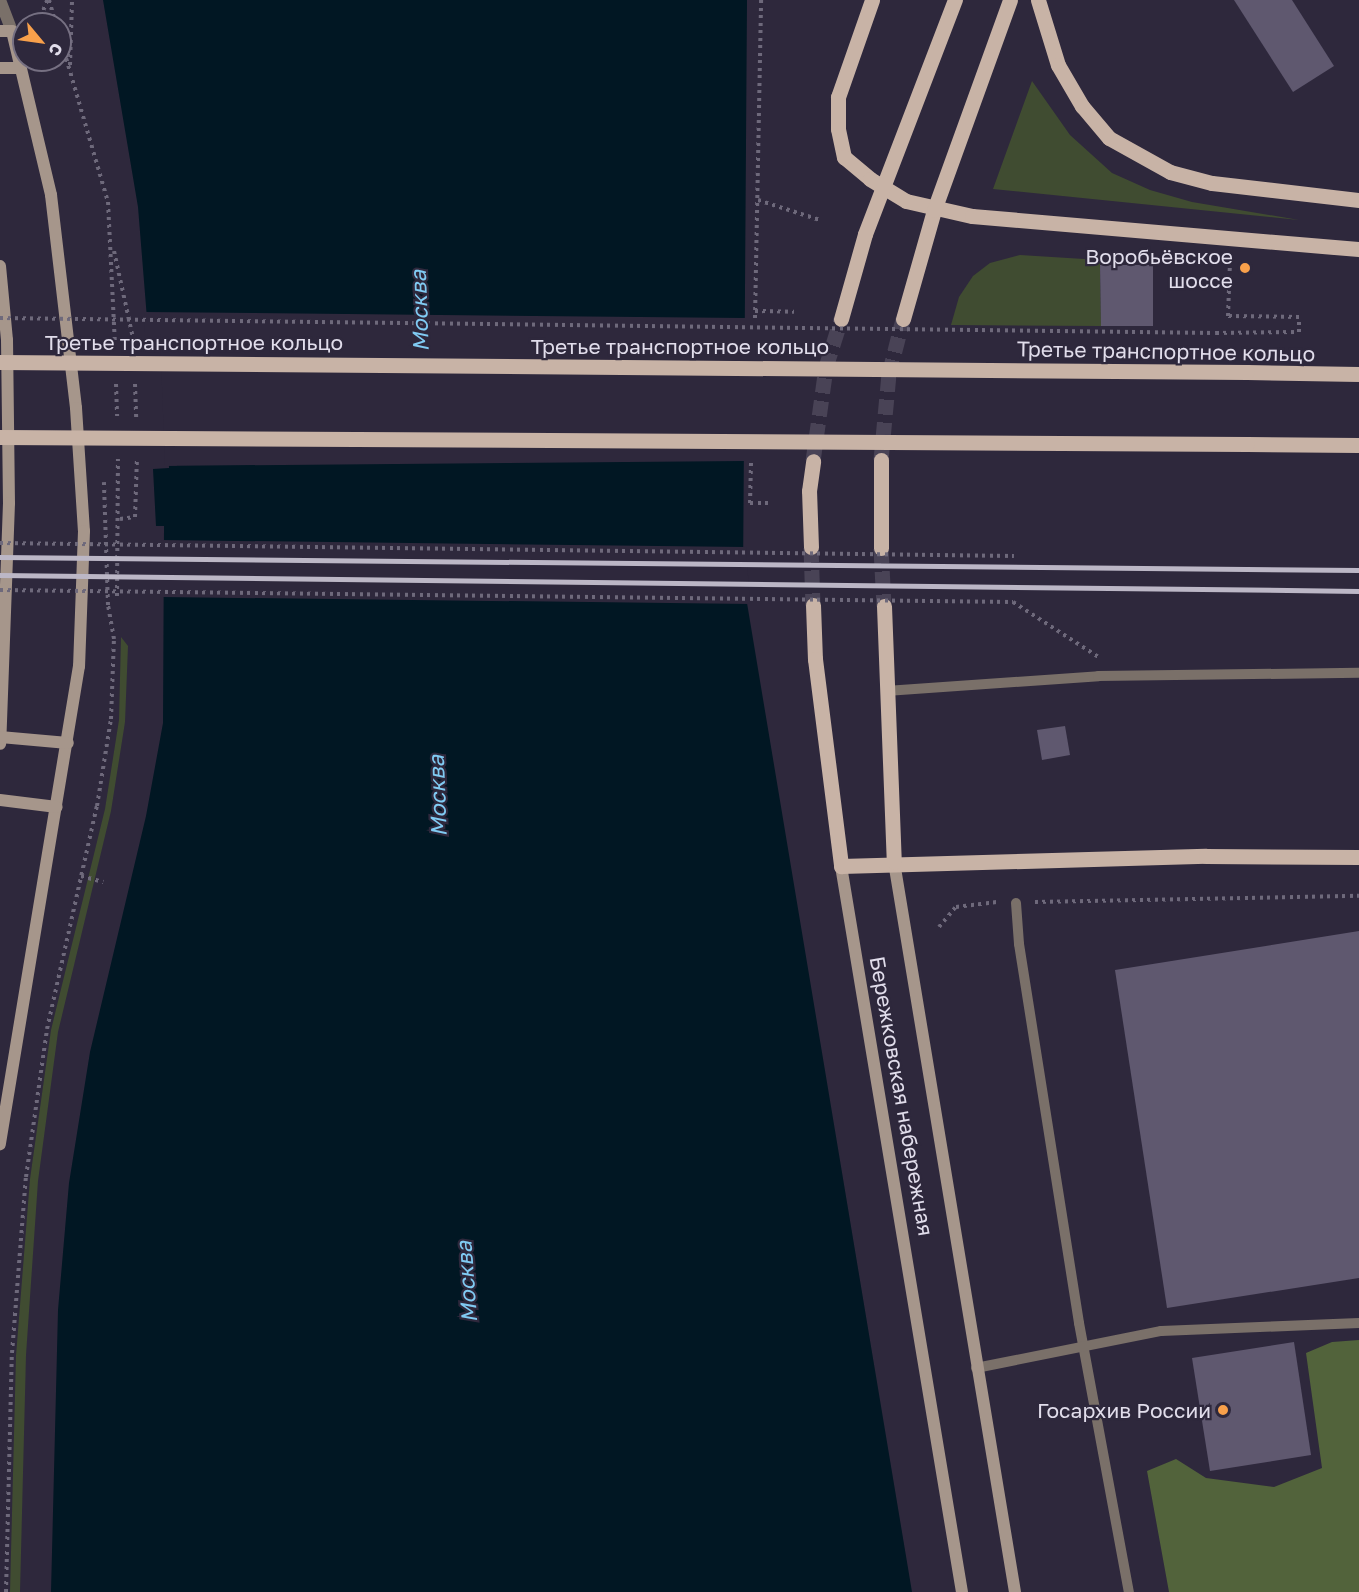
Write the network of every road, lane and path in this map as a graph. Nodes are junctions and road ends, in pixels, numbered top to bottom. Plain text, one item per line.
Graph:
1 (0, 0) edge
2 (761, 0) edge
3 (872, 0) edge
4 (955, 0) edge
5 (1010, 0) edge
6 (1038, 0) edge
7 (6, 31) edge
8 (12, 46) edge
9 (22, 72) edge
10 (71, 72) edge
11 (882, 187) junction
12 (758, 200) junction
13 (1359, 200) edge
14 (934, 210) junction
15 (820, 220) dead end
16 (1359, 249) edge
17 (1230, 262) dead end
18 (0, 266) edge
19 (755, 310) junction
20 (794, 312) dead end
21 (0, 318) edge
22 (755, 318) dead end
23 (841, 319) tunnel mouth
24 (903, 319) tunnel mouth
25 (4, 340) edge
26 (115, 348) dead end
27 (0, 362) edge
28 (116, 371) dead end
29 (1359, 374) edge
30 (117, 419) dead end
31 (0, 437) edge
32 (1359, 445) edge
33 (118, 455) dead end
34 (881, 460) tunnel mouth
35 (751, 461) dead end
36 (813, 461) tunnel mouth
37 (136, 496) dead end
38 (769, 503) dead end
39 (120, 519) junction
40 (0, 543) edge
41 (811, 548) tunnel mouth
42 (881, 548) tunnel mouth
43 (1014, 556) dead end
44 (0, 590) edge
45 (117, 596) dead end
46 (813, 605) tunnel mouth
47 (884, 606) tunnel mouth
48 (1100, 656) dead end
49 (1359, 673) edge
50 (886, 691) junction
51 (0, 736) edge
52 (68, 743) junction
53 (0, 744) edge
54 (0, 800) edge
55 (57, 807) junction
56 (1359, 857) edge
57 (894, 862) junction
58 (841, 866) junction
59 (81, 876) dead end
60 (103, 882) dead end
61 (1359, 896) edge
62 (1016, 903) junction
63 (939, 927) dead end
64 (0, 1145) edge
65 (1359, 1323) edge
66 (1083, 1344) junction
67 (976, 1368) junction
68 (962, 1592) edge
69 (1015, 1592) edge
70 (1129, 1592) edge

1 - 7 street
2 - 12 path
3 - 11 main road
4 - 11 main road
5 - 14 main road
6 - 13 main road
7 - 8 main road
9 - 52 main road
10 - 26 path
11 - 14 main road
11 - 23 main road
12 - 15 path
12 - 19 path
14 - 16 main road
14 - 24 main road
17 - 21 path, bridge
18 - 25 main road
19 - 20 path
19 - 22 path
25 - 51 main road
27 - 29 main road, Третье транспортное кольцо, bridge
28 - 30 path
31 - 32 main road, bridge
33 - 39 path
34 - 42 main road
35 - 38 path
36 - 41 main road
37 - 39 path
39 - 45 path
40 - 43 path, bridge
44 - 48 path, bridge
46 - 58 main road, Бережковская набережная
47 - 50 main road, Бережковская набережная
49 - 50 lane
50 - 57 main road, Бережковская набережная
51 - 52 main road
51 - 53 main road
52 - 55 main road
54 - 55 main road
55 - 64 main road
56 - 57 main road
57 - 58 main road
57 - 67 main road, Бережковская набережная
58 - 68 main road, Бережковская набережная
59 - 60 path
61 - 62 path
62 - 63 path
62 - 66 lane
65 - 66 lane
66 - 67 lane
66 - 70 lane
67 - 69 main road, Бережковская набережная

